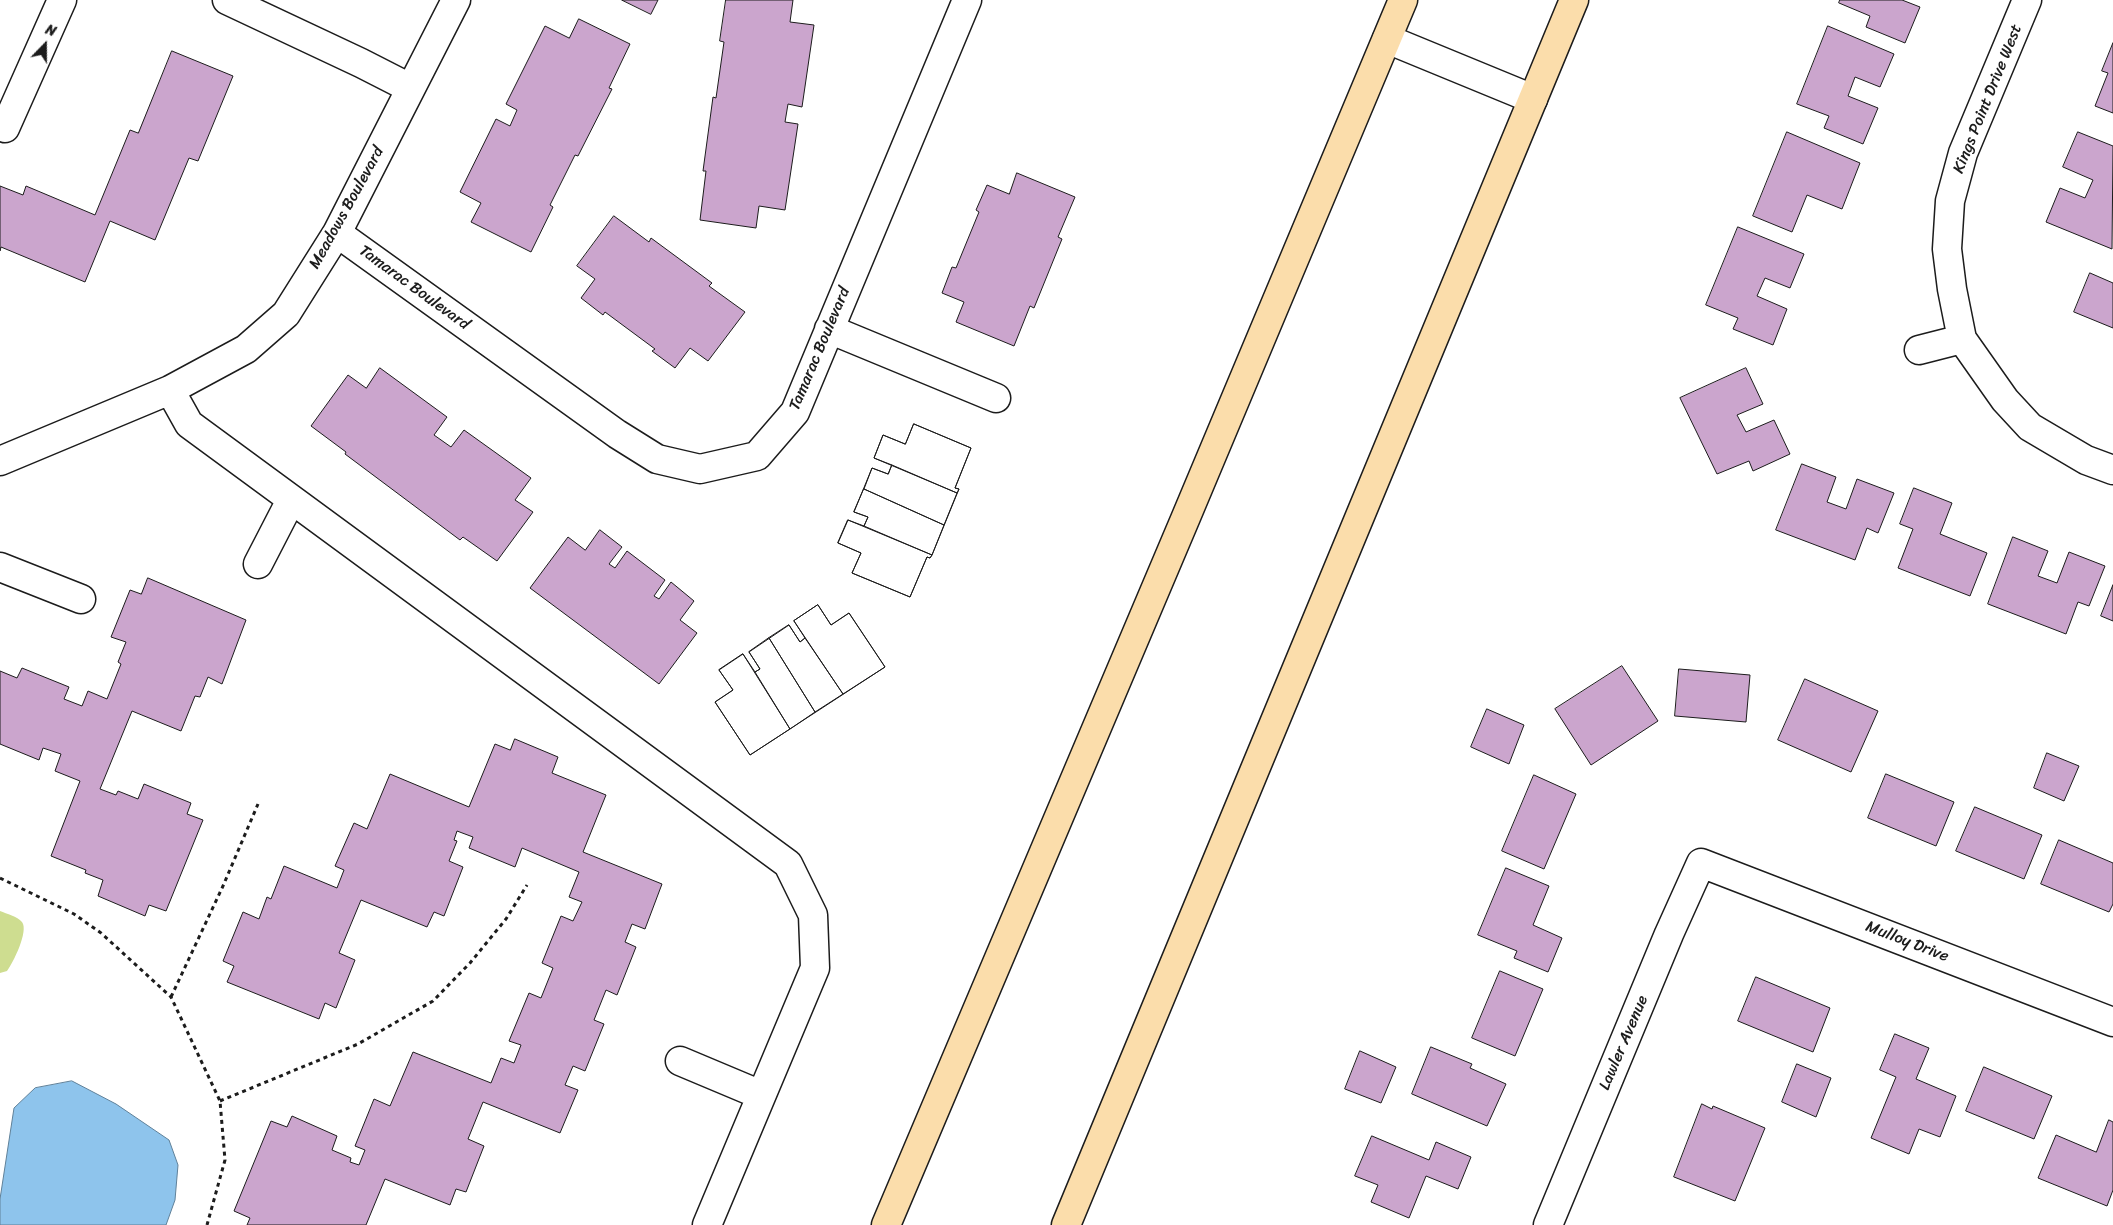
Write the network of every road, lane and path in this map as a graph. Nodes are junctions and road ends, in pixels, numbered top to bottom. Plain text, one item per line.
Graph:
1 (62, 0) edge
2 (227, 0) edge
3 (456, 0) edge
4 (967, 0) edge
5 (1403, 0) edge
6 (1574, 0) edge
7 (2027, 0) edge
8 (1387, 39) junction
9 (410, 88) junction
10 (1533, 99) junction
11 (0, 126) edge
12 (337, 233) junction
13 (830, 329) junction
14 (1962, 339) junction
15 (1919, 350) dead end
16 (170, 390) junction
17 (996, 398) dead end
18 (0, 461) edge
19 (2113, 470) edge
20 (291, 500) junction
21 (258, 564) dead end
22 (0, 567) edge
23 (81, 599) dead end
24 (258, 804) dead end
25 (1701, 863) joint
26 (0, 878) edge
27 (527, 885) dead end
28 (171, 997) junction
29 (2113, 1022) edge
30 (680, 1061) dead end
31 (1121, 1091) junction
32 (761, 1095) junction
33 (220, 1101) junction
34 (207, 1225) edge
35 (707, 1225) edge
36 (886, 1225) edge
37 (1066, 1225) edge
38 (1080, 1225) edge
39 (1548, 1225) edge

1 - 11 street
2 - 9 street
3 - 9 street, Meadows Boulevard
4 - 13 street, Tamarac Boulevard
5 - 8 highway
6 - 10 highway
7 - 14 street, Kings Point Drive West
8 - 10 street
8 - 36 highway
9 - 12 street, Meadows Boulevard
10 - 31 highway
12 - 13 street, Tamarac Boulevard
12 - 16 street, Meadows Boulevard
13 - 17 street
14 - 15 street
14 - 19 street
16 - 18 street, Meadows Boulevard
16 - 20 street
20 - 21 street
20 - 32 street
22 - 23 street
24 - 28 path
25 - 29 street, Mulloy Drive
25 - 39 street, Lawler Avenue
26 - 28 path
27 - 33 path
28 - 33 path
30 - 32 street
31 - 37 highway
31 - 38 highway
32 - 35 street
33 - 34 path

